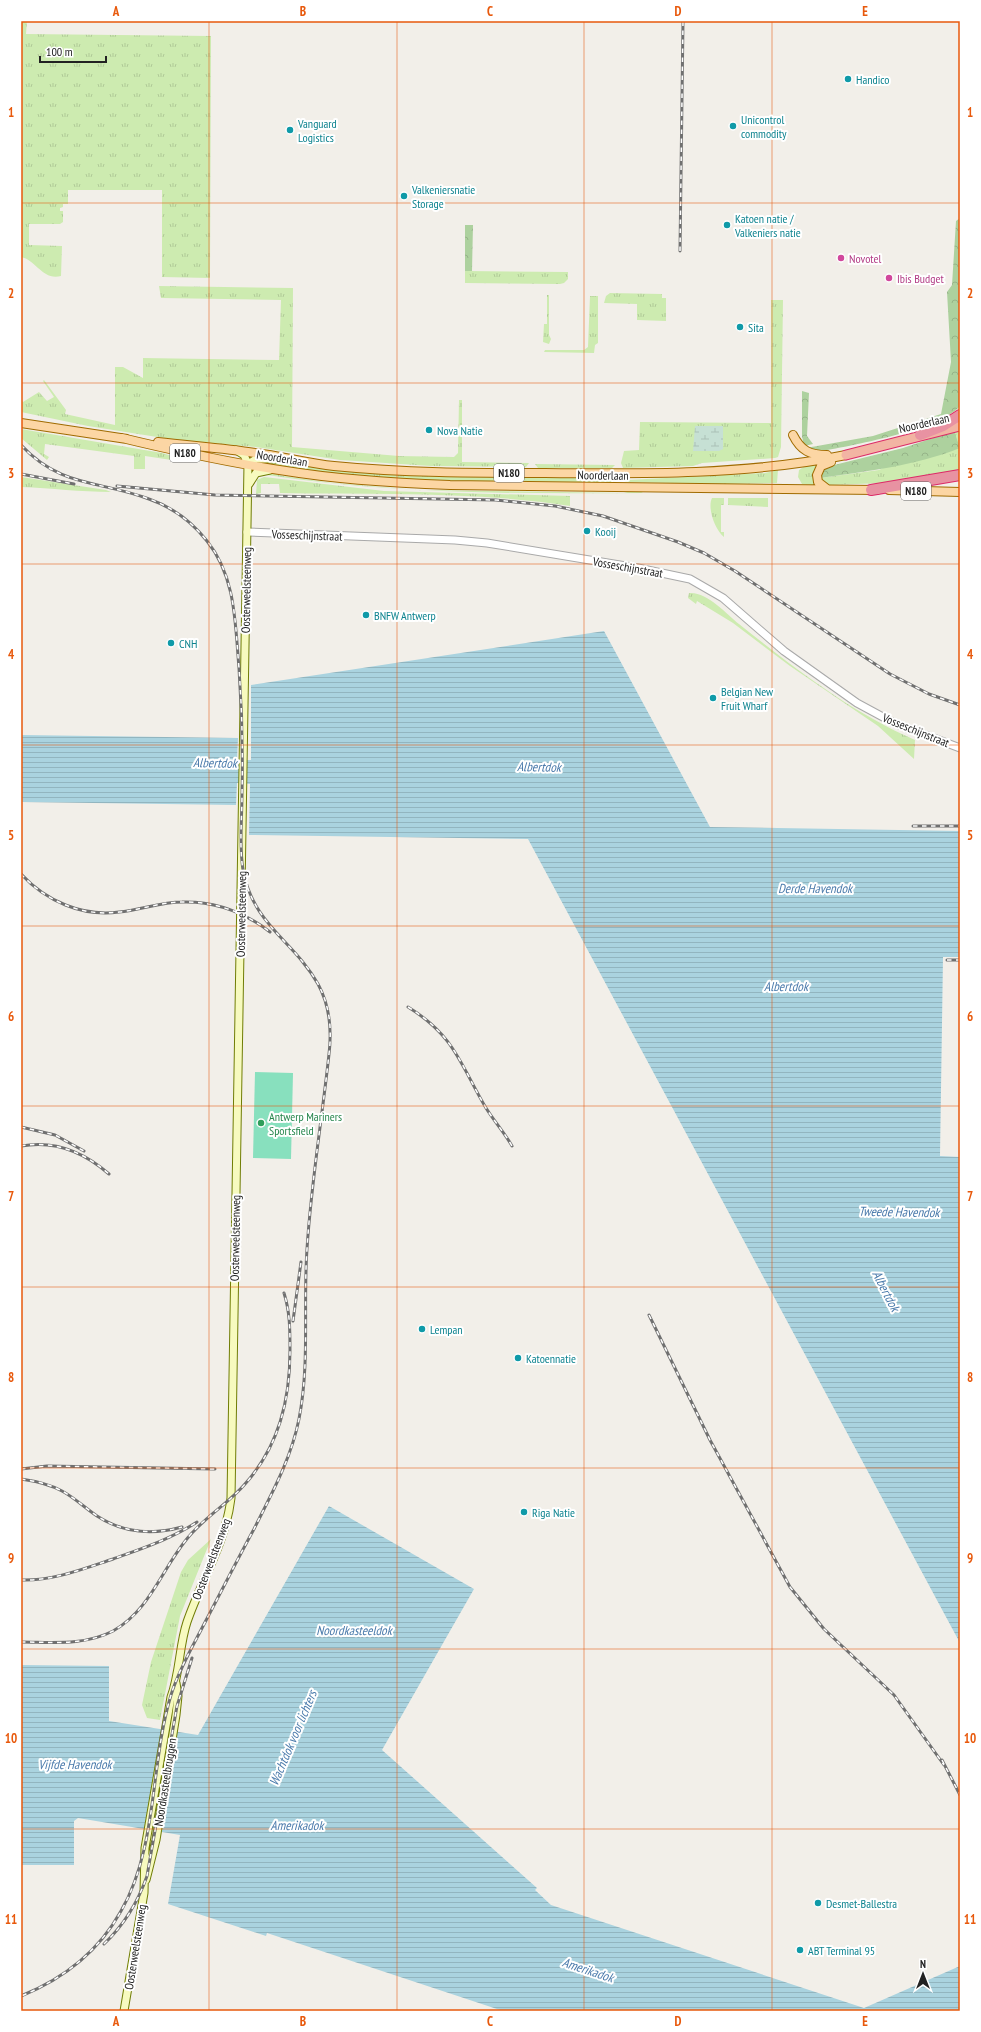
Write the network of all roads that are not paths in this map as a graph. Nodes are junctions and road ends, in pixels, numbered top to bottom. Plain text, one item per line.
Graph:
1 (960, 415) edge
2 (21, 423) edge
3 (960, 426) edge
4 (793, 435) dead end
5 (920, 435) junction
6 (122, 438) junction
7 (236, 450) junction
8 (846, 456) junction
9 (297, 461) junction
10 (248, 464) junction
11 (286, 471) junction
12 (619, 473) junction
13 (960, 475) edge
14 (248, 486) junction
15 (619, 487) junction
16 (828, 490) junction
17 (872, 490) junction
18 (960, 492) edge
19 (247, 532) junction
20 (960, 748) edge
21 (176, 1682) junction
22 (166, 1722) joint
23 (175, 1723) joint
24 (147, 1839) joint
25 (156, 1840) joint
26 (144, 1884) junction
27 (124, 2011) edge

1 - 5 highway
2 - 6 main road, Noorderlaan / N180
3 - 5 highway, Noorderlaan / N180
4 - 8 main road
5 - 8 highway, Noorderlaan / N180
6 - 7 main road, Noorderlaan / N180
6 - 10 main road, Noorderlaan / N180
7 - 9 main road, Noorderlaan / N180
7 - 10 main road
8 - 12 main road, Noorderlaan / N180
8 - 16 main road
9 - 10 main road, Noorderlaan
9 - 12 main road, Noorderlaan / N180
10 - 11 main road, Noorderlaan / N180
10 - 14 main road, Oosterweelsteenweg
11 - 14 main road
11 - 15 main road, Noorderlaan / N180
12 - 15 main road
13 - 17 highway
14 - 19 main road, Oosterweelsteenweg
15 - 16 main road, Noorderlaan / N180
16 - 17 main road, Noorderlaan / N180
17 - 18 main road, Noorderlaan / N180
19 - 20 street, Vosseschijnstraat
19 - 21 main road, Oosterweelsteenweg
21 - 22 main road, Oosterweelsteenweg
21 - 23 main road, Oosterweelsteenweg
22 - 24 main road, Noordkasteelbruggen
23 - 25 main road, Noordkasteelbruggen
24 - 26 main road, Oosterweelsteenweg
25 - 26 main road, Oosterweelsteenweg
26 - 27 main road, Oosterweelsteenweg

